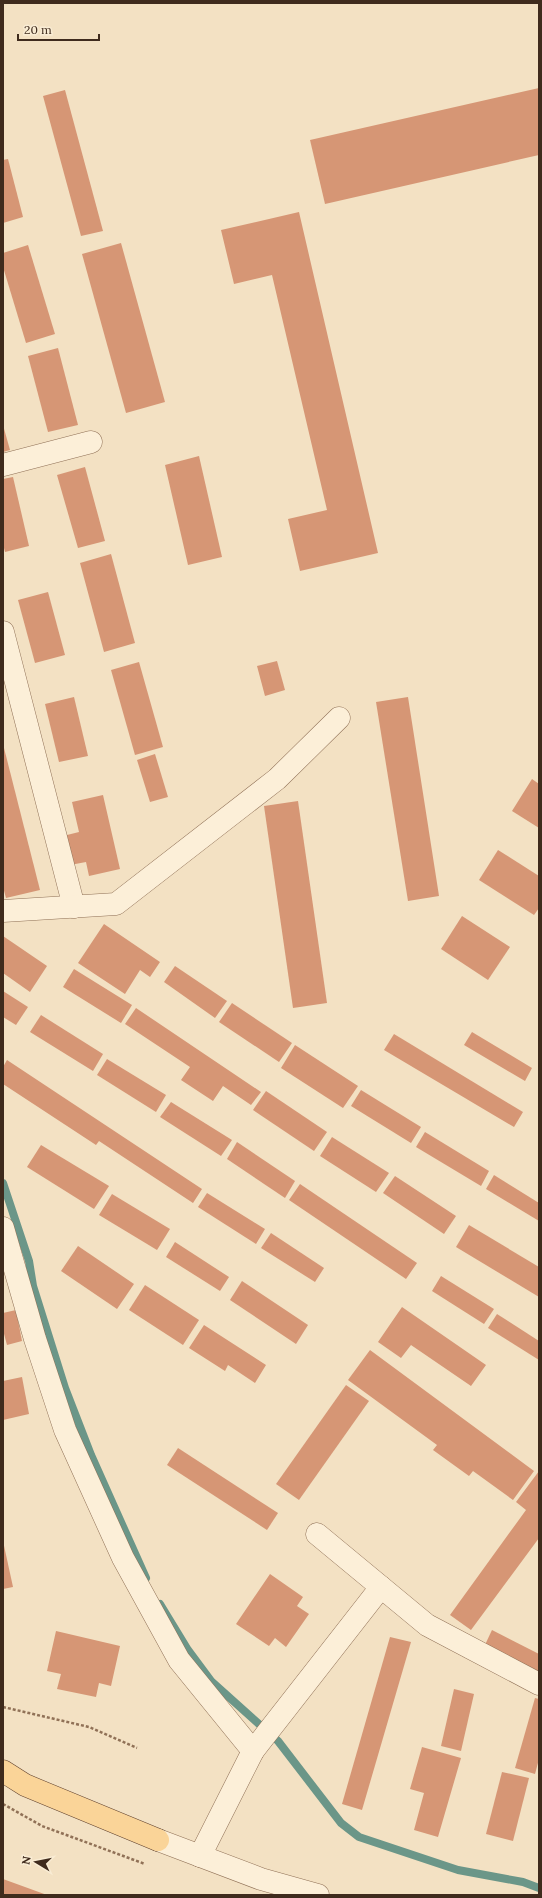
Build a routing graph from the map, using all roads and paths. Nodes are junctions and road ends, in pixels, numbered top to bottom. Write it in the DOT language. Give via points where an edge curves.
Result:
graph roads {
  1 [pos="91,442"];
  2 [pos="3,465"];
  3 [pos="3,632"];
  4 [pos="339,718"];
  5 [pos="74,907"];
  6 [pos="3,911"];
  7 [pos="3,1228"];
  8 [pos="317,1534"];
  9 [pos="381,1587"];
  10 [pos="539,1684"];
  11 [pos="3,1707"];
  12 [pos="137,1748"];
  13 [pos="253,1751"];
  14 [pos="3,1771"];
  15 [pos="3,1804"];
  16 [pos="158,1840"];
  17 [pos="200,1856"];
  18 [pos="151,1866"];
  19 [pos="260,1887"];
  20 [pos="318,1895"];
  1 -- 2 [label="street"];
  3 -- 5 [label="street"];
  4 -- 5 [label="street" via="277,779 116,904"];
  5 -- 6 [label="street"];
  7 -- 13 [label="street" via="65,1430 123,1558 179,1660"];
  8 -- 9 [label="street"];
  9 -- 10 [label="street" via="427,1625"];
  9 -- 13 [label="street"];
  11 -- 12 [label="path" via="89,1727"];
  13 -- 17 [label="street"];
  14 -- 16 [label="main road" via="25,1785"];
  15 -- 18 [label="path" via="42,1826"];
  16 -- 17 [label="street"];
  17 -- 19 [label="street"];
  19 -- 20 [label="street"];
}
